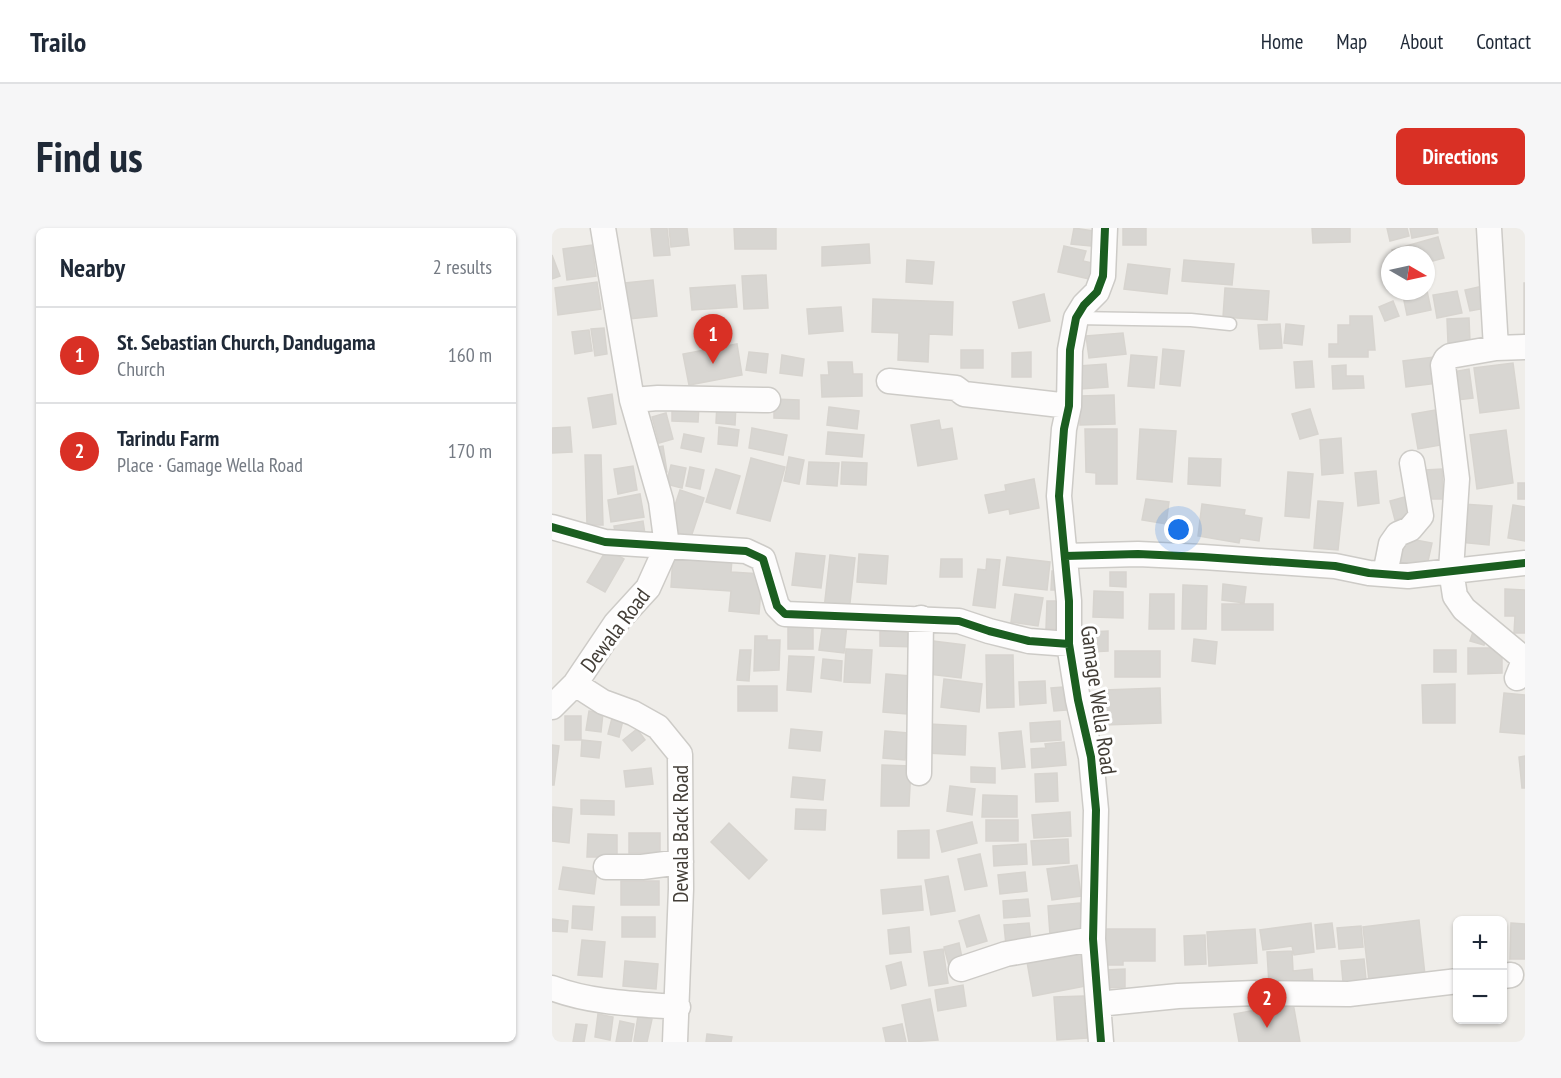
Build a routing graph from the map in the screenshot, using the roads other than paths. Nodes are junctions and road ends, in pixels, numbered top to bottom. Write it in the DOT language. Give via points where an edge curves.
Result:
graph roads {
  1 [pos="603,228"];
  2 [pos="1105,228"];
  3 [pos="1489,228"];
  4 [pos="1076,318"];
  5 [pos="1230,324"];
  6 [pos="1525,347"];
  7 [pos="1496,348"];
  8 [pos="890,381"];
  9 [pos="632,400"];
  10 [pos="768,400"];
  11 [pos="1069,406"];
  12 [pos="1412,463"];
  13 [pos="552,527"];
  14 [pos="667,546"];
  15 [pos="1065,556"];
  16 [pos="1525,563"];
  17 [pos="1451,570"];
  18 [pos="1385,574"];
  19 [pos="921,618"];
  20 [pos="1069,644"];
  21 [pos="1517,678"];
  22 [pos="575,684"];
  23 [pos="552,707"];
  24 [pos="919,773"];
  25 [pos="681,862"];
  26 [pos="606,867"];
  27 [pos="1093,939"];
  28 [pos="961,969"];
  29 [pos="1453,982"];
  30 [pos="552,988"];
  31 [pos="1098,1004"];
  32 [pos="678,1007"];
  33 [pos="675,1042"];
  34 [pos="1101,1042"];
  1 -- 9 [label="street"];
  2 -- 4 [label="street, Gamage Wella Road" via="1097,292"];
  3 -- 7 [label="street"];
  4 -- 5 [label="lane"];
  4 -- 11 [label="street, Gamage Wella Road" via="1070,350"];
  6 -- 7 [label="street"];
  7 -- 17 [label="street" via="1450,356 1443,365 1457,478"];
  8 -- 11 [label="street"];
  9 -- 10 [label="street"];
  9 -- 14 [label="street" via="661,501"];
  11 -- 15 [label="street, Gamage Wella Road" via="1059,496"];
  12 -- 18 [label="street" via="1421,516 1391,544"];
  13 -- 14 [label="street" via="605,542"];
  14 -- 19 [label="street" via="746,551 763,559 777,606 785,614"];
  14 -- 22 [label="street, Dewala Road" via="648,588 616,623"];
  15 -- 18 [label="street" via="1203,557 1335,566"];
  15 -- 20 [label="street, Gamage Wella Road"];
  16 -- 17 [label="street"];
  17 -- 18 [label="street" via="1431,575"];
  17 -- 21 [label="street" via="1455,596 1464,609 1522,657"];
  19 -- 20 [label="street" via="959,621 1029,641"];
  19 -- 24 [label="street"];
  20 -- 27 [label="street, Gamage Wella Road" via="1091,757 1096,810"];
  22 -- 23 [label="street, Dewala Road"];
  22 -- 25 [label="street, Dewala Back Road" via="603,702 658,727 680,754"];
  25 -- 26 [label="street"];
  25 -- 32 [label="street, Dewala Back Road"];
  27 -- 28 [label="street" via="1006,954"];
  27 -- 31 [label="street, Gamage Wella Road"];
  29 -- 31 [label="street" via="1349,994 1178,996"];
  30 -- 32 [label="street" via="617,1003"];
  31 -- 34 [label="street, Gamage Wella Road"];
  32 -- 33 [label="street, Dewala Back Road"];
}
